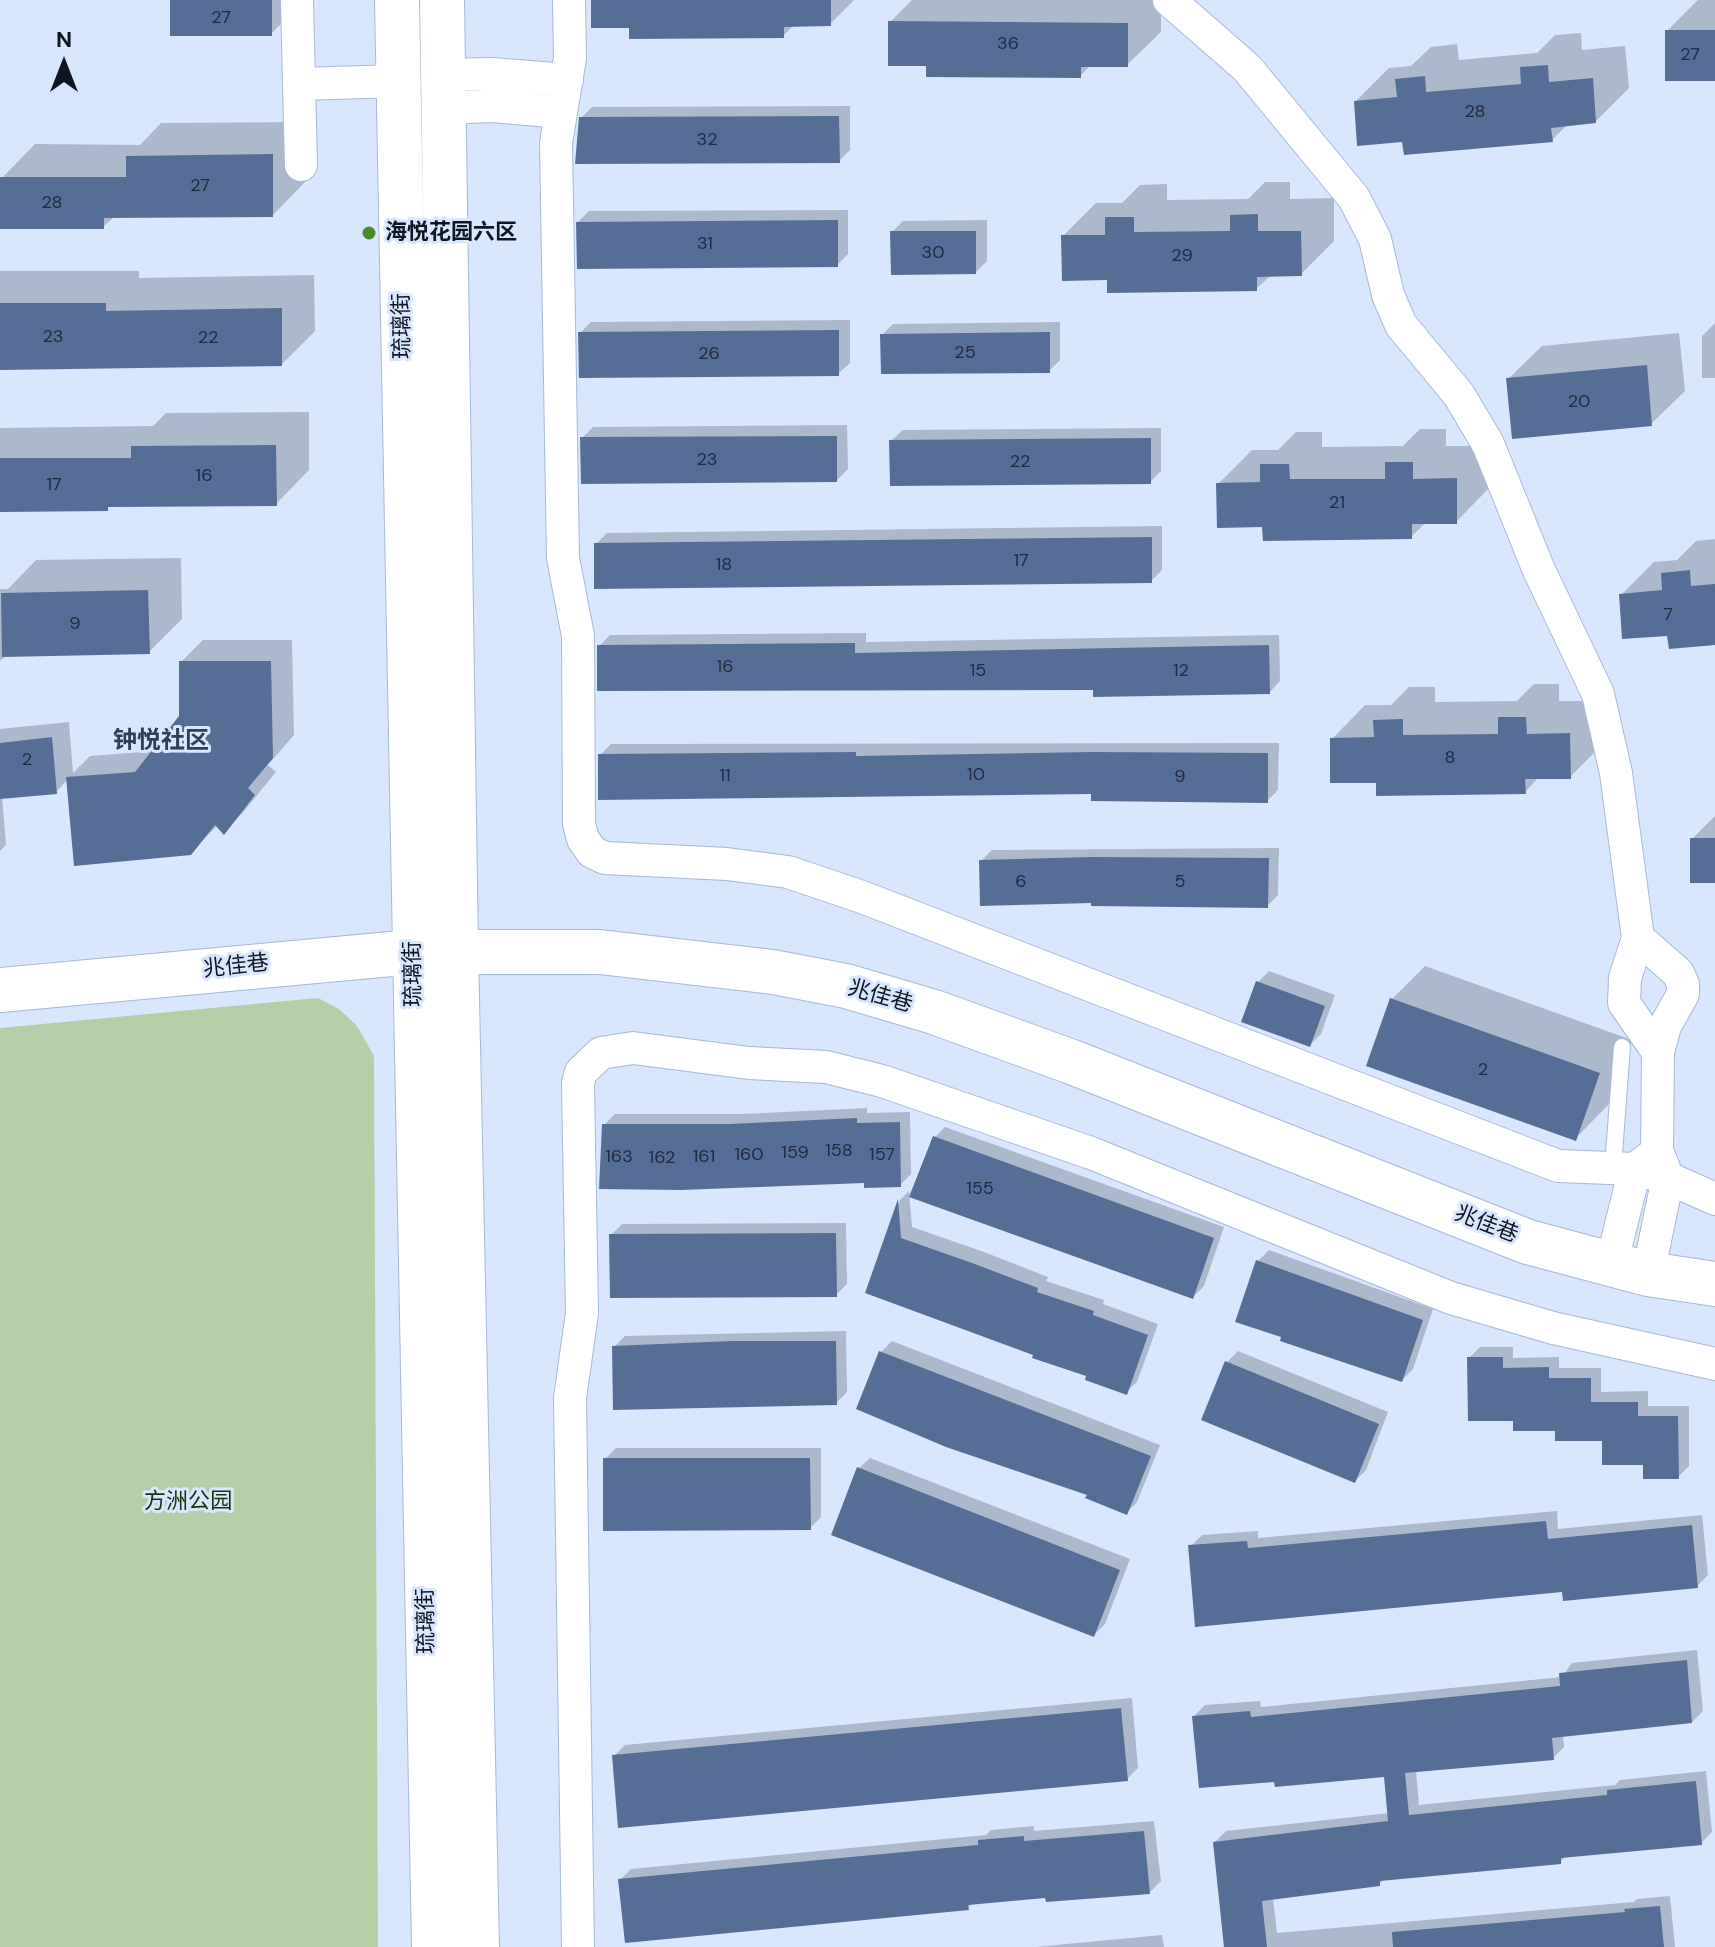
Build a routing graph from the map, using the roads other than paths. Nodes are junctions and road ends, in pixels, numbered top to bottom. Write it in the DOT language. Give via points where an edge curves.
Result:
graph roads {
  1 [pos="297,0"];
  2 [pos="397,0"];
  3 [pos="442,0"];
  4 [pos="569,0"];
  5 [pos="1169,0"];
  6 [pos="399,91"];
  7 [pos="443,91"];
  8 [pos="300,94"];
  9 [pos="564,96"];
  10 [pos="301,165"];
  11 [pos="1638,938"];
  12 [pos="456,951"];
  13 [pos="413,952"];
  14 [pos="0,990"];
  15 [pos="1622,1047"];
  16 [pos="1658,1052"];
  17 [pos="1643,1166"];
  18 [pos="1715,1199"];
  19 [pos="1629,1270"];
  20 [pos="1715,1284"];
  21 [pos="1715,1364"];
  22 [pos="434,1947"];
  23 [pos="477,1947"];
  24 [pos="578,1947"];
  1 -- 8 [label="street"];
  2 -- 6 [label="main road, 琉璃街"];
  3 -- 7 [label="main road, 琉璃街"];
  4 -- 9 [label="street"];
  5 -- 11 [label="street" via="1247,68 1354,198 1375,239 1401,325 1459,395 1488,444 1538,568 1598,694 1616,773"];
  6 -- 8 [label="street"];
  6 -- 13 [label="main road, 琉璃街"];
  7 -- 9 [label="street" via="492,106"];
  7 -- 12 [label="main road, 琉璃街"];
  8 -- 10 [label="street"];
  9 -- 17 [label="street" via="556,143 563,558 578,636 579,824 592,852 605,858 788,872 1558,1166"];
  11 -- 16 [label="street" via="1625,978 1624,1003"];
  11 -- 16 [label="street" via="1678,973 1683,984"];
  12 -- 13 [label="main road, 兆佳巷"];
  12 -- 19 [label="main road, 兆佳巷" via="614,953 846,986 1072,1062 1499,1231"];
  12 -- 23 [label="main road, 琉璃街"];
  13 -- 14 [label="main road, 兆佳巷"];
  13 -- 22 [label="main road, 琉璃街"];
  15 -- 17 [label="lane"];
  16 -- 17 [label="street"];
  17 -- 18 [label="street"];
  17 -- 19 [label="street"];
  19 -- 20 [label="main road, 兆佳巷"];
  21 -- 24 [label="street" via="1553,1328 1451,1298 1091,1153 882,1081 826,1067 633,1048 601,1053 581,1072 578,1083 582,1313 570,1398"];
}
